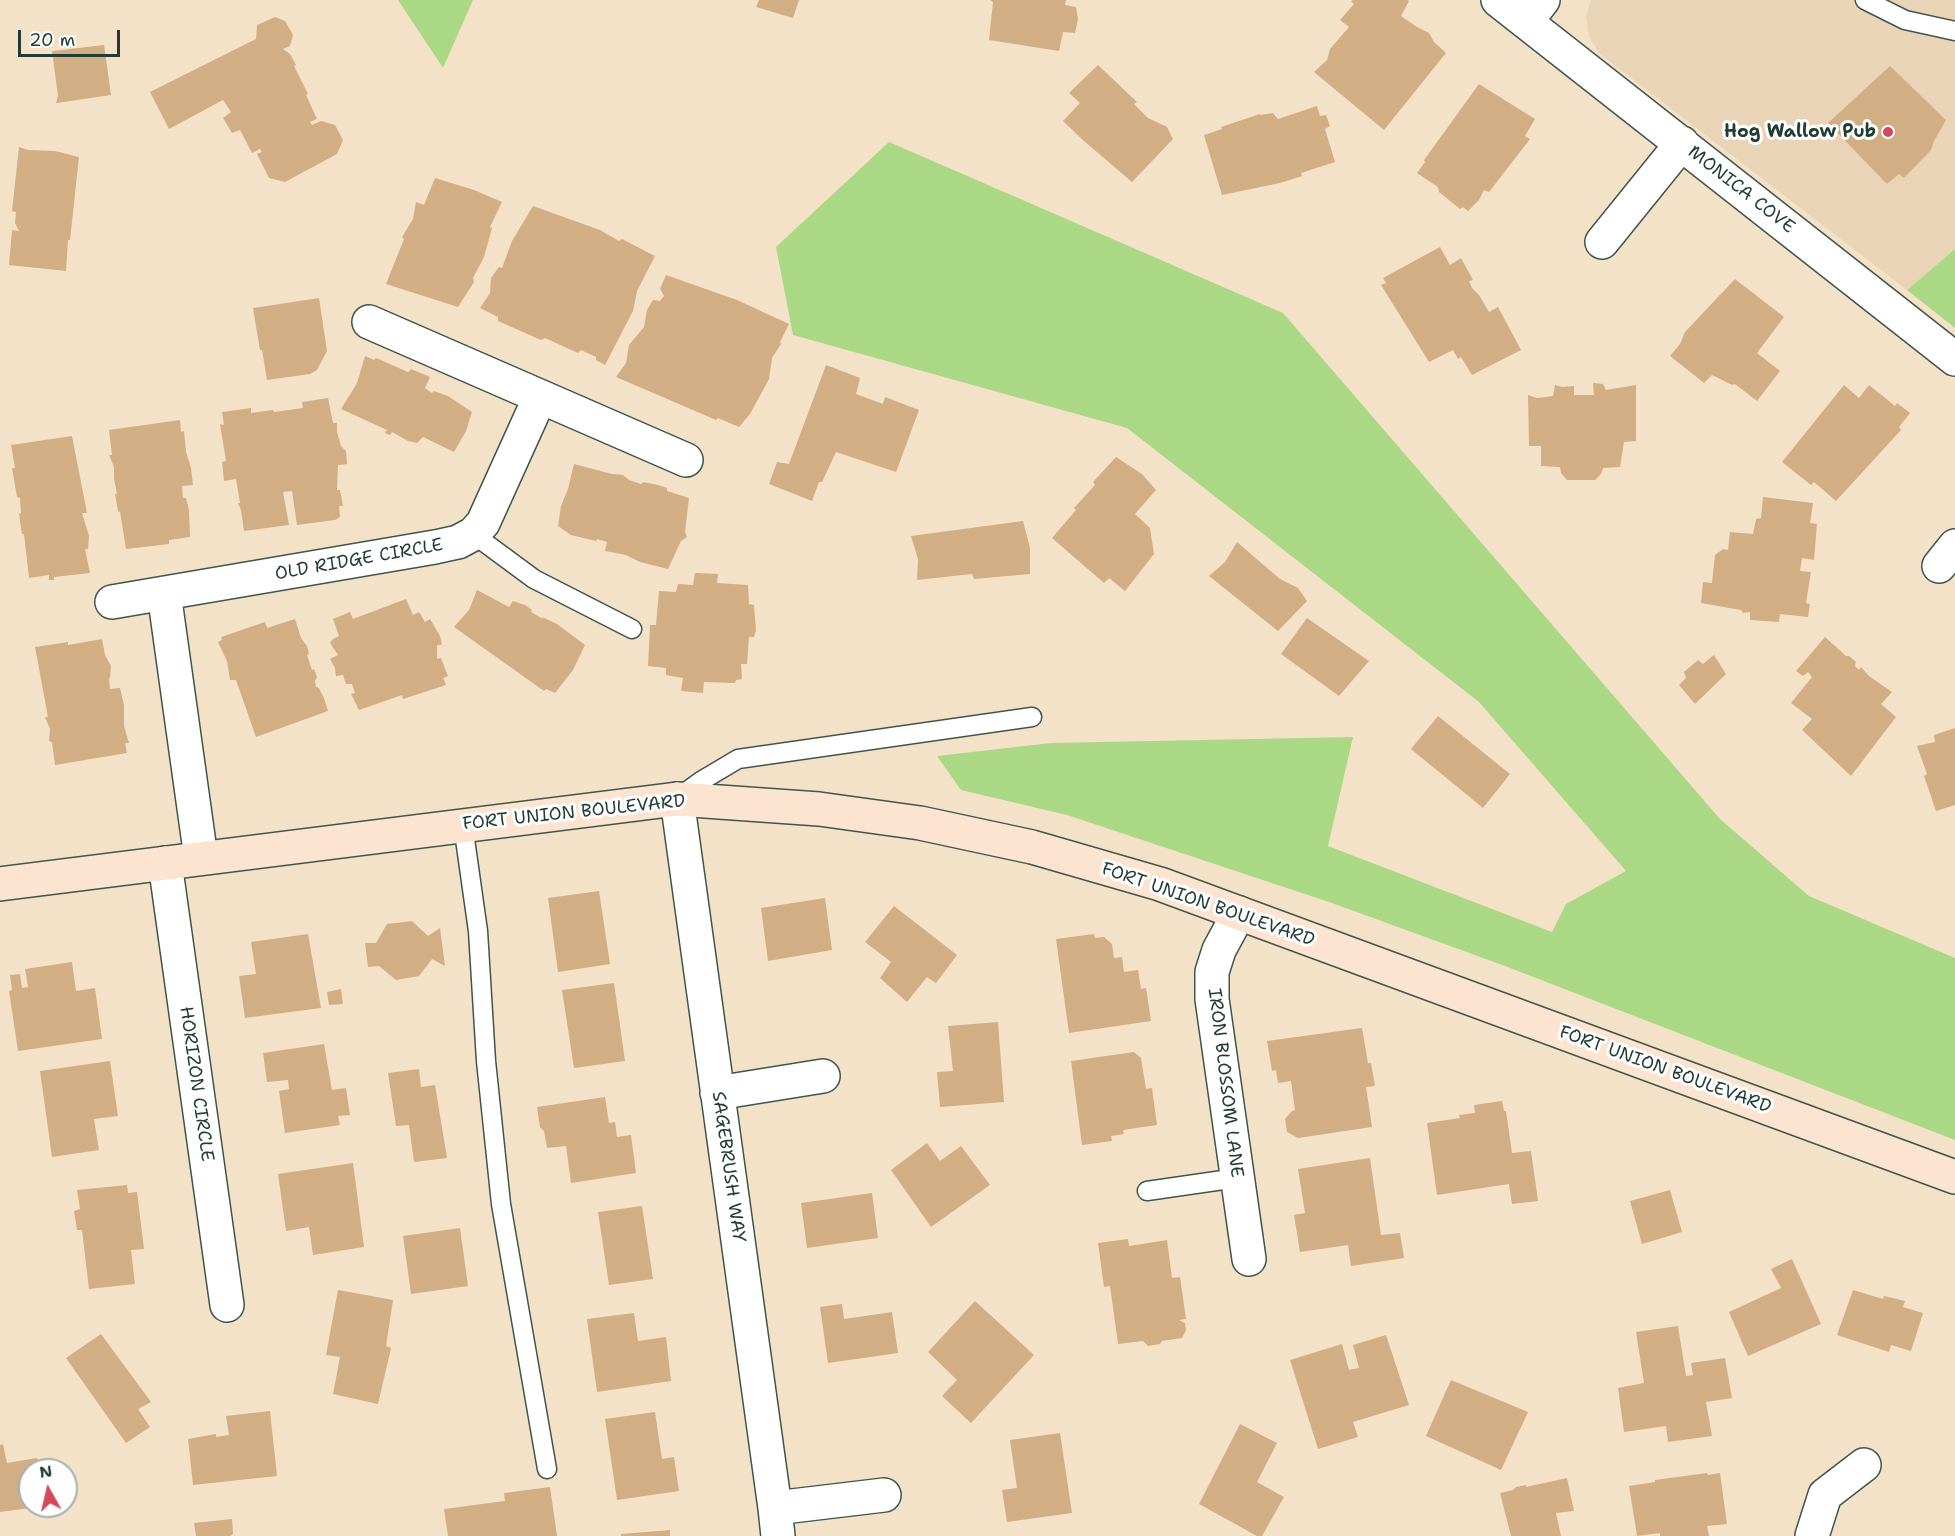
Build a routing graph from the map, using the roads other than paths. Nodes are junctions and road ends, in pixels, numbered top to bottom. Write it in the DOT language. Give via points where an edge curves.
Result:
graph roads {
  1 [pos="1498,0"];
  2 [pos="1865,0"];
  3 [pos="1535,11"];
  4 [pos="1955,31"];
  5 [pos="1682,143"];
  6 [pos="1602,242"];
  7 [pos="369,322"];
  8 [pos="1955,359"];
  9 [pos="540,397"];
  10 [pos="686,460"];
  11 [pos="473,534"];
  12 [pos="164,593"];
  13 [pos="112,602"];
  14 [pos="632,629"];
  15 [pos="1032,717"];
  16 [pos="677,799"];
  17 [pos="463,825"];
  18 [pos="201,858"];
  19 [pos="165,863"];
  20 [pos="0,884"];
  21 [pos="1239,913"];
  22 [pos="823,1076"];
  23 [pos="717,1093"];
  24 [pos="1955,1177"];
  25 [pos="1237,1178"];
  26 [pos="1147,1191"];
  27 [pos="1249,1259"];
  28 [pos="227,1305"];
  29 [pos="1864,1465"];
  30 [pos="547,1469"];
  31 [pos="884,1495"];
  32 [pos="776,1522"];
  33 [pos="1812,1536"];
  1 -- 3 [label="street, MONICA COVE"];
  2 -- 4 [label="lane" via="1905,20"];
  3 -- 5 [label="street, MONICA COVE"];
  5 -- 6 [label="street"];
  5 -- 8 [label="street, MONICA COVE"];
  7 -- 9 [label="street"];
  9 -- 10 [label="street"];
  9 -- 11 [label="street" via="490,510"];
  11 -- 12 [label="street, OLD RIDGE CIRCLE" via="435,547"];
  11 -- 14 [label="lane" via="534,579"];
  12 -- 13 [label="street, OLD RIDGE CIRCLE"];
  12 -- 18 [label="street"];
  15 -- 16 [label="lane" via="738,759"];
  16 -- 17 [label="main road, FORT UNION BOULEVARD"];
  16 -- 21 [label="main road, FORT UNION BOULEVARD" via="819,809 920,823 1032,847 1160,884"];
  16 -- 23 [label="street, SAGEBRUSH WAY"];
  17 -- 18 [label="main road, FORT UNION BOULEVARD"];
  17 -- 30 [label="lane" via="477,930 501,1204"];
  18 -- 19 [label="main road, FORT UNION BOULEVARD"];
  19 -- 20 [label="main road, FORT UNION BOULEVARD"];
  19 -- 28 [label="street, HORIZON CIRCLE"];
  21 -- 24 [label="main road, FORT UNION BOULEVARD"];
  21 -- 25 [label="street, IRON BLOSSOM LANE" via="1212,972 1212,999"];
  22 -- 23 [label="street"];
  23 -- 32 [label="street, SAGEBRUSH WAY"];
  25 -- 26 [label="lane"];
  25 -- 27 [label="street, IRON BLOSSOM LANE"];
  29 -- 33 [label="street" via="1824,1495"];
  31 -- 32 [label="street"];
}
